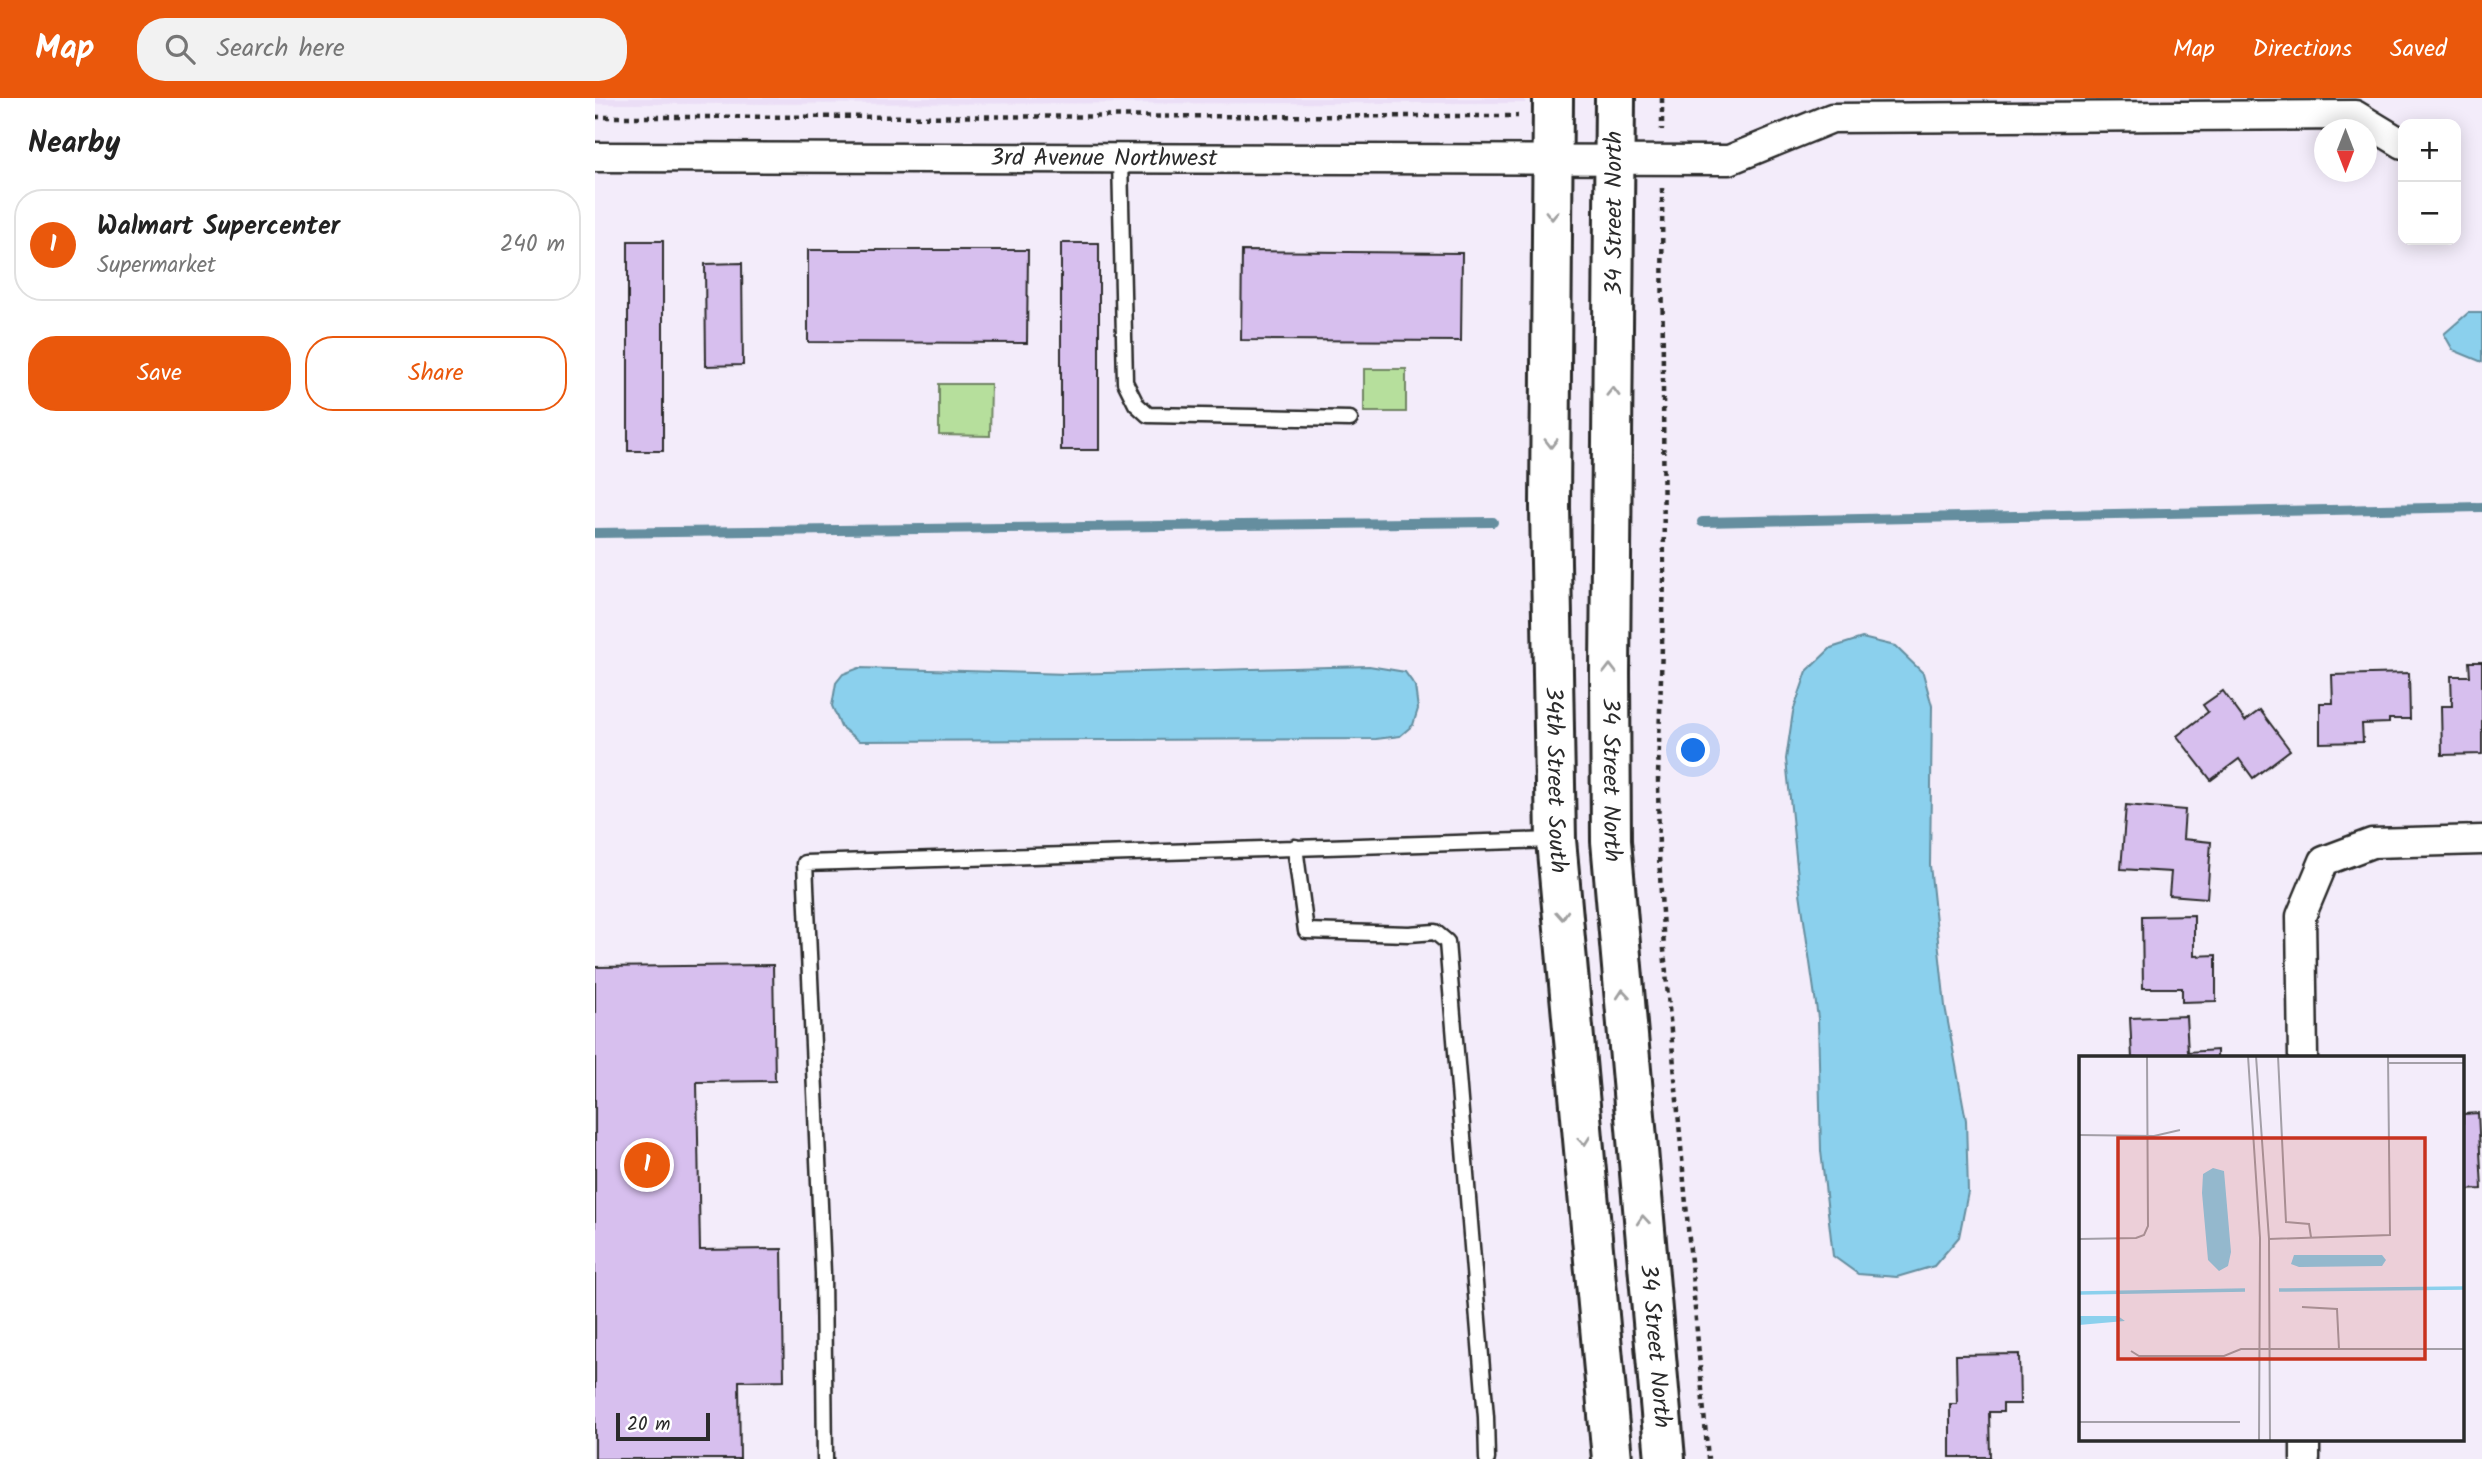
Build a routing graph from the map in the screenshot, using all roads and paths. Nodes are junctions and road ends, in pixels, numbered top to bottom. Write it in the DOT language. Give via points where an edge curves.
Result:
graph roads {
  1 [pos="1662,98"];
  2 [pos="1553,107"];
  3 [pos="1615,107"];
  4 [pos="595,117"];
  5 [pos="1662,117"];
  6 [pos="2398,141"];
  7 [pos="595,158"];
  8 [pos="1120,158"];
  9 [pos="1553,158"];
  10 [pos="1615,159"];
  11 [pos="1662,159"];
  12 [pos="1350,419"];
  13 [pos="1556,840"];
  14 [pos="2482,841"];
  15 [pos="1295,847"];
  16 [pos="2302,1056"];
  17 [pos="825,1459"];
  18 [pos="1487,1459"];
  19 [pos="1612,1459"];
  20 [pos="1665,1459"];
  21 [pos="1708,1459"];
  1 -- 5 [label="path"];
  2 -- 4 [label="path"];
  2 -- 9 [label="main road, 34th Street South"];
  3 -- 5 [label="path"];
  3 -- 10 [label="main road, 34 Street North"];
  5 -- 11 [label="path"];
  6 -- 11 [label="street, 3rd Avenue Northwest" via="2355,115 1832,118 1729,160"];
  7 -- 8 [label="street, 3rd Avenue Northwest"];
  8 -- 9 [label="street, 3rd Avenue Northwest"];
  8 -- 12 [label="lane" via="1125,382 1136,404 1148,415"];
  9 -- 10 [label="street, 3rd Avenue Northwest"];
  9 -- 13 [label="main road, 34th Street South, one-way" via="1550,508"];
  10 -- 11 [label="street, 3rd Avenue Northwest"];
  20 -- 10 [label="main road, 34 Street North, one-way" via="1611,841"];
  11 -- 21 [label="path" via="1664,579 1659,856"];
  13 -- 15 [label="lane"];
  13 -- 19 [label="main road, 34th Street South, one-way"];
  14 -- 16 [label="street" via="2372,843 2324,861 2301,915"];
  15 -- 17 [label="lane" via="805,863 823,1273"];
  15 -- 18 [label="lane" via="1306,931 1435,932 1447,942"];
}
